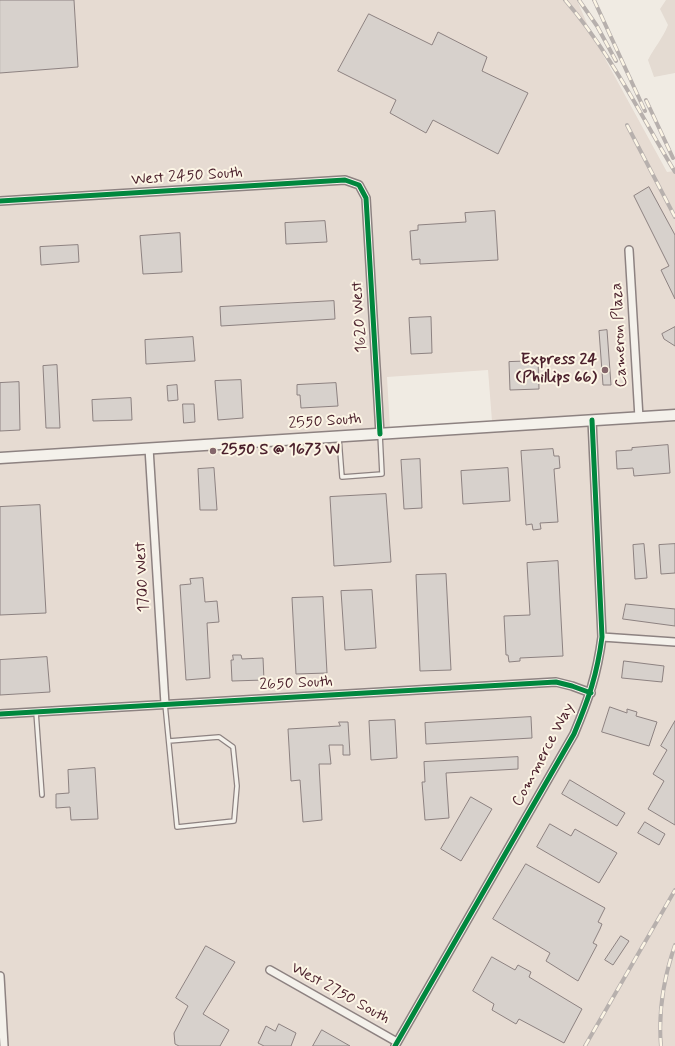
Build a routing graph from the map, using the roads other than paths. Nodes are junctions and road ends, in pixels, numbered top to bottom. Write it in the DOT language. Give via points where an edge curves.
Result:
graph roads {
  1 [pos="366,198"];
  2 [pos="0,201"];
  3 [pos="629,250"];
  4 [pos="675,415"];
  5 [pos="639,418"];
  6 [pos="592,420"];
  7 [pos="380,434"];
  8 [pos="339,436"];
  9 [pos="149,448"];
  10 [pos="0,458"];
  11 [pos="602,637"];
  12 [pos="675,642"];
  13 [pos="591,693"];
  14 [pos="165,704"];
  15 [pos="36,712"];
  16 [pos="0,714"];
  17 [pos="169,741"];
  18 [pos="42,795"];
  19 [pos="270,970"];
  20 [pos="0,976"];
  21 [pos="396,1044"];
  22 [pos="4,1046"];
  1 -- 2 [label="street, West 2450 South" via="358,185 345,180"];
  1 -- 7 [label="street, 1620 West"];
  3 -- 5 [label="street, Cameron Plaza"];
  4 -- 5 [label="main road, 2550 South"];
  5 -- 6 [label="main road, 2550 South"];
  6 -- 7 [label="main road, 2550 South"];
  6 -- 11 [label="street, Commerce Way"];
  7 -- 8 [label="main road, 2550 South"];
  7 -- 8 [label="lane" via="382,474 342,477"];
  8 -- 9 [label="main road, 2550 South"];
  9 -- 10 [label="main road, 2550 South"];
  9 -- 14 [label="street, 1700 West"];
  11 -- 12 [label="street"];
  11 -- 13 [label="street, Commerce Way" via="599,664"];
  13 -- 14 [label="street, 2650 South" via="556,682"];
  13 -- 21 [label="street, Commerce Way" via="574,734"];
  14 -- 15 [label="street, 2650 South"];
  14 -- 17 [label="lane"];
  15 -- 16 [label="street, 2650 South"];
  15 -- 18 [label="lane"];
  17 -- 17 [label="lane" via="177,827 234,821 237,786 233,747 219,737"];
  19 -- 21 [label="street, West 2750 South"];
  20 -- 22 [label="street"];
}
